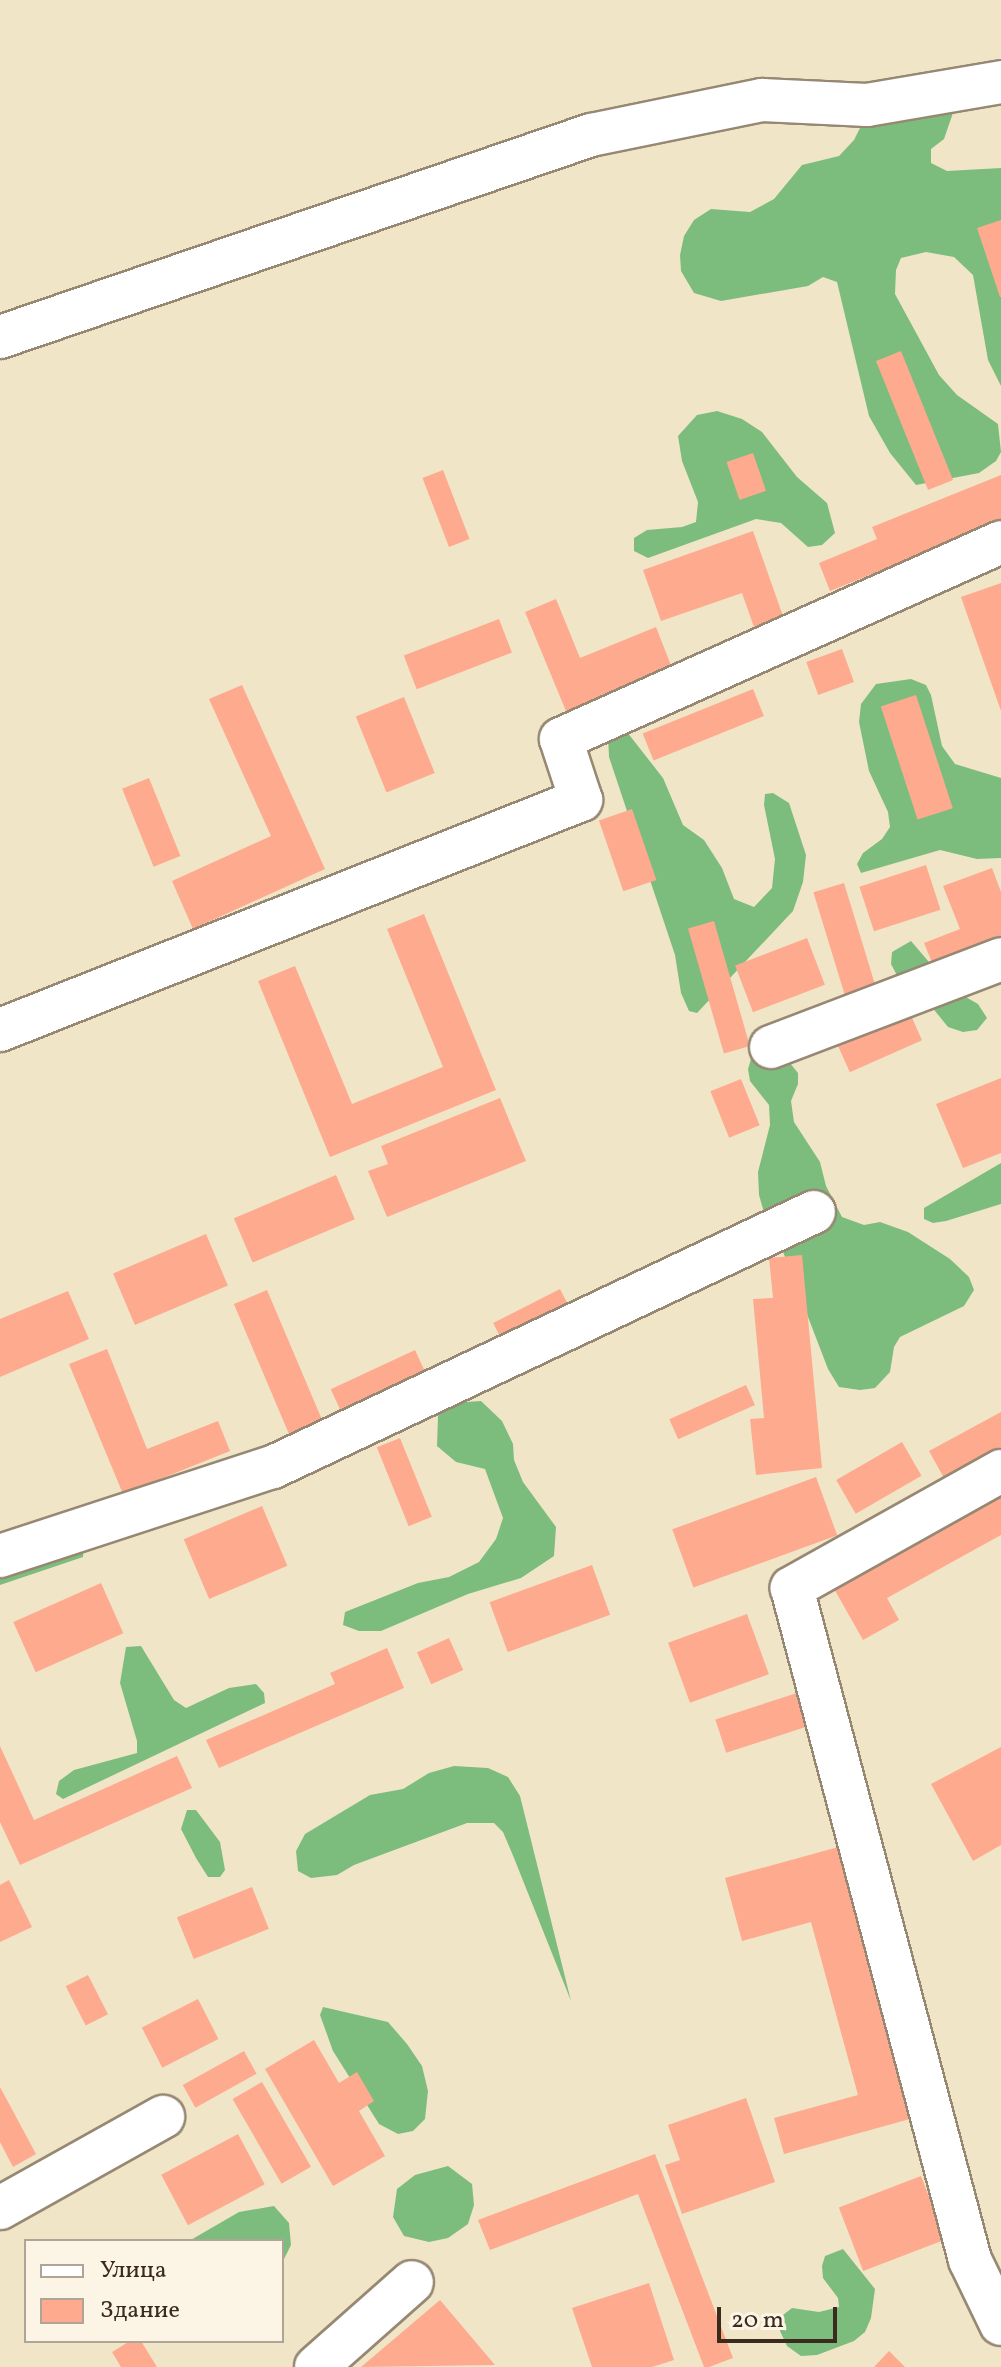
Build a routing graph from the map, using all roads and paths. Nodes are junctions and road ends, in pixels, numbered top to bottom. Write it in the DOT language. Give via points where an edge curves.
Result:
graph roads {
  1 [pos="1001,82"];
  2 [pos="0,337"];
  3 [pos="1001,542"];
  4 [pos="1001,959"];
  5 [pos="0,1030"];
  6 [pos="771,1047"];
  7 [pos="814,1212"];
  8 [pos="1001,1471"];
  9 [pos="0,1556"];
  10 [pos="163,2117"];
  11 [pos="0,2208"];
  12 [pos="412,2282"];
  13 [pos="997,2317"];
  14 [pos="316,2367"];
  1 -- 2 [label="lane" via="867,105 762,100 591,135"];
  3 -- 5 [label="lane" via="561,739 581,800"];
  4 -- 6 [label="lane"];
  7 -- 9 [label="lane" via="273,1467"];
  8 -- 13 [label="lane" via="792,1588 966,2245"];
  10 -- 11 [label="lane"];
  12 -- 14 [label="lane"];
}
